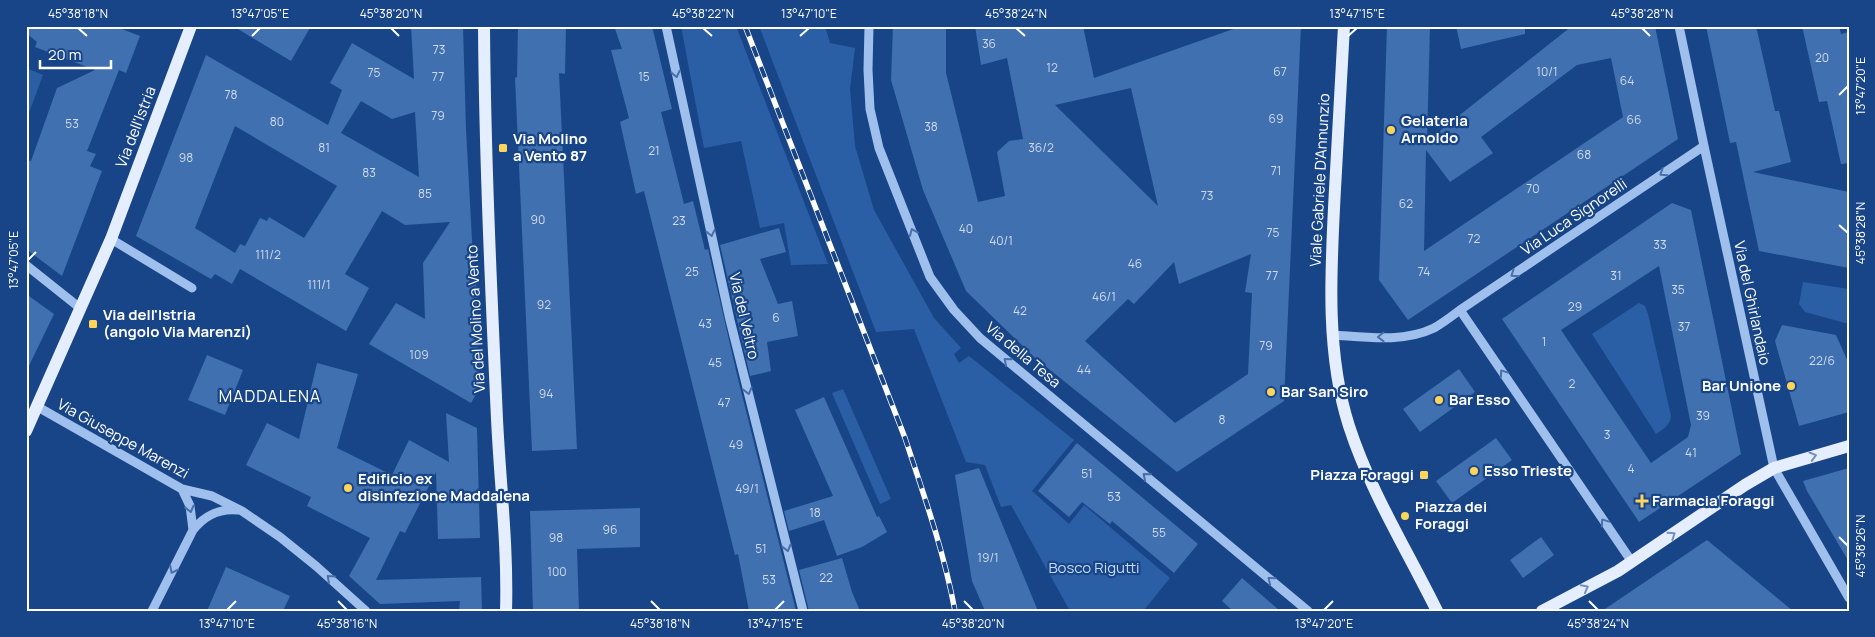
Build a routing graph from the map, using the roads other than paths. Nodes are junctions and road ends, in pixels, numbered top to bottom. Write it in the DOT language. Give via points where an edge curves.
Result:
graph roads {
  1 [pos="192,26"];
  2 [pos="484,26"];
  3 [pos="666,26"];
  4 [pos="869,26"];
  5 [pos="1344,26"];
  6 [pos="1679,26"];
  7 [pos="1704,146"];
  8 [pos="111,239"];
  9 [pos="26,265"];
  10 [pos="192,288"];
  11 [pos="80,308"];
  12 [pos="1460,310"];
  13 [pos="1333,335"];
  14 [pos="38,407"];
  15 [pos="26,431"];
  16 [pos="1849,446"];
  17 [pos="1774,468"];
  18 [pos="182,489"];
  19 [pos="242,510"];
  20 [pos="193,530"];
  21 [pos="1632,562"];
  22 [pos="1849,598"];
  23 [pos="152,611"];
  24 [pos="366,611"];
  25 [pos="506,611"];
  26 [pos="803,611"];
  27 [pos="1308,611"];
  28 [pos="1437,611"];
  29 [pos="1542,611"];
  1 -- 8 [label="main road, Via dell'Istria"];
  2 -- 25 [label="main road, Via del Molino a Vento" via="488,233 507,574"];
  3 -- 26 [label="street, Via del Veltro, one-way" via="730,320"];
  27 -- 4 [label="street, Via della Tesa, one-way" via="980,338 954,310 930,277 880,148 870,109"];
  5 -- 13 [label="main road, Viale Gabriele D'Annunzio" via="1331,252"];
  6 -- 7 [label="street, Via del Ghirlandaio"];
  7 -- 12 [label="street, Via Luca Signorelli, one-way"];
  7 -- 17 [label="street, Via del Ghirlandaio"];
  8 -- 10 [label="street"];
  8 -- 11 [label="main road, Via dell'Istria"];
  9 -- 11 [label="street"];
  11 -- 14 [label="main road, Via dell'Istria"];
  12 -- 13 [label="street, one-way" via="1434,328 1414,335 1380,338"];
  21 -- 12 [label="street, one-way"];
  13 -- 28 [label="main road" via="1348,424 1362,463"];
  14 -- 15 [label="main road, Via dell'Istria"];
  14 -- 18 [label="street, Via Giuseppe Marenzi"];
  17 -- 16 [label="main road, one-way"];
  21 -- 17 [label="main road, one-way"];
  17 -- 22 [label="street, Via del Ghirlandaio"];
  18 -- 19 [label="street, Via Giuseppe Marenzi" via="212,496"];
  18 -- 20 [label="street, one-way" via="190,506"];
  19 -- 20 [label="street" via="227,509 212,514"];
  24 -- 19 [label="street, Via Giuseppe Marenzi, one-way" via="316,566"];
  20 -- 23 [label="street, one-way"];
  29 -- 21 [label="main road, one-way"];
}
